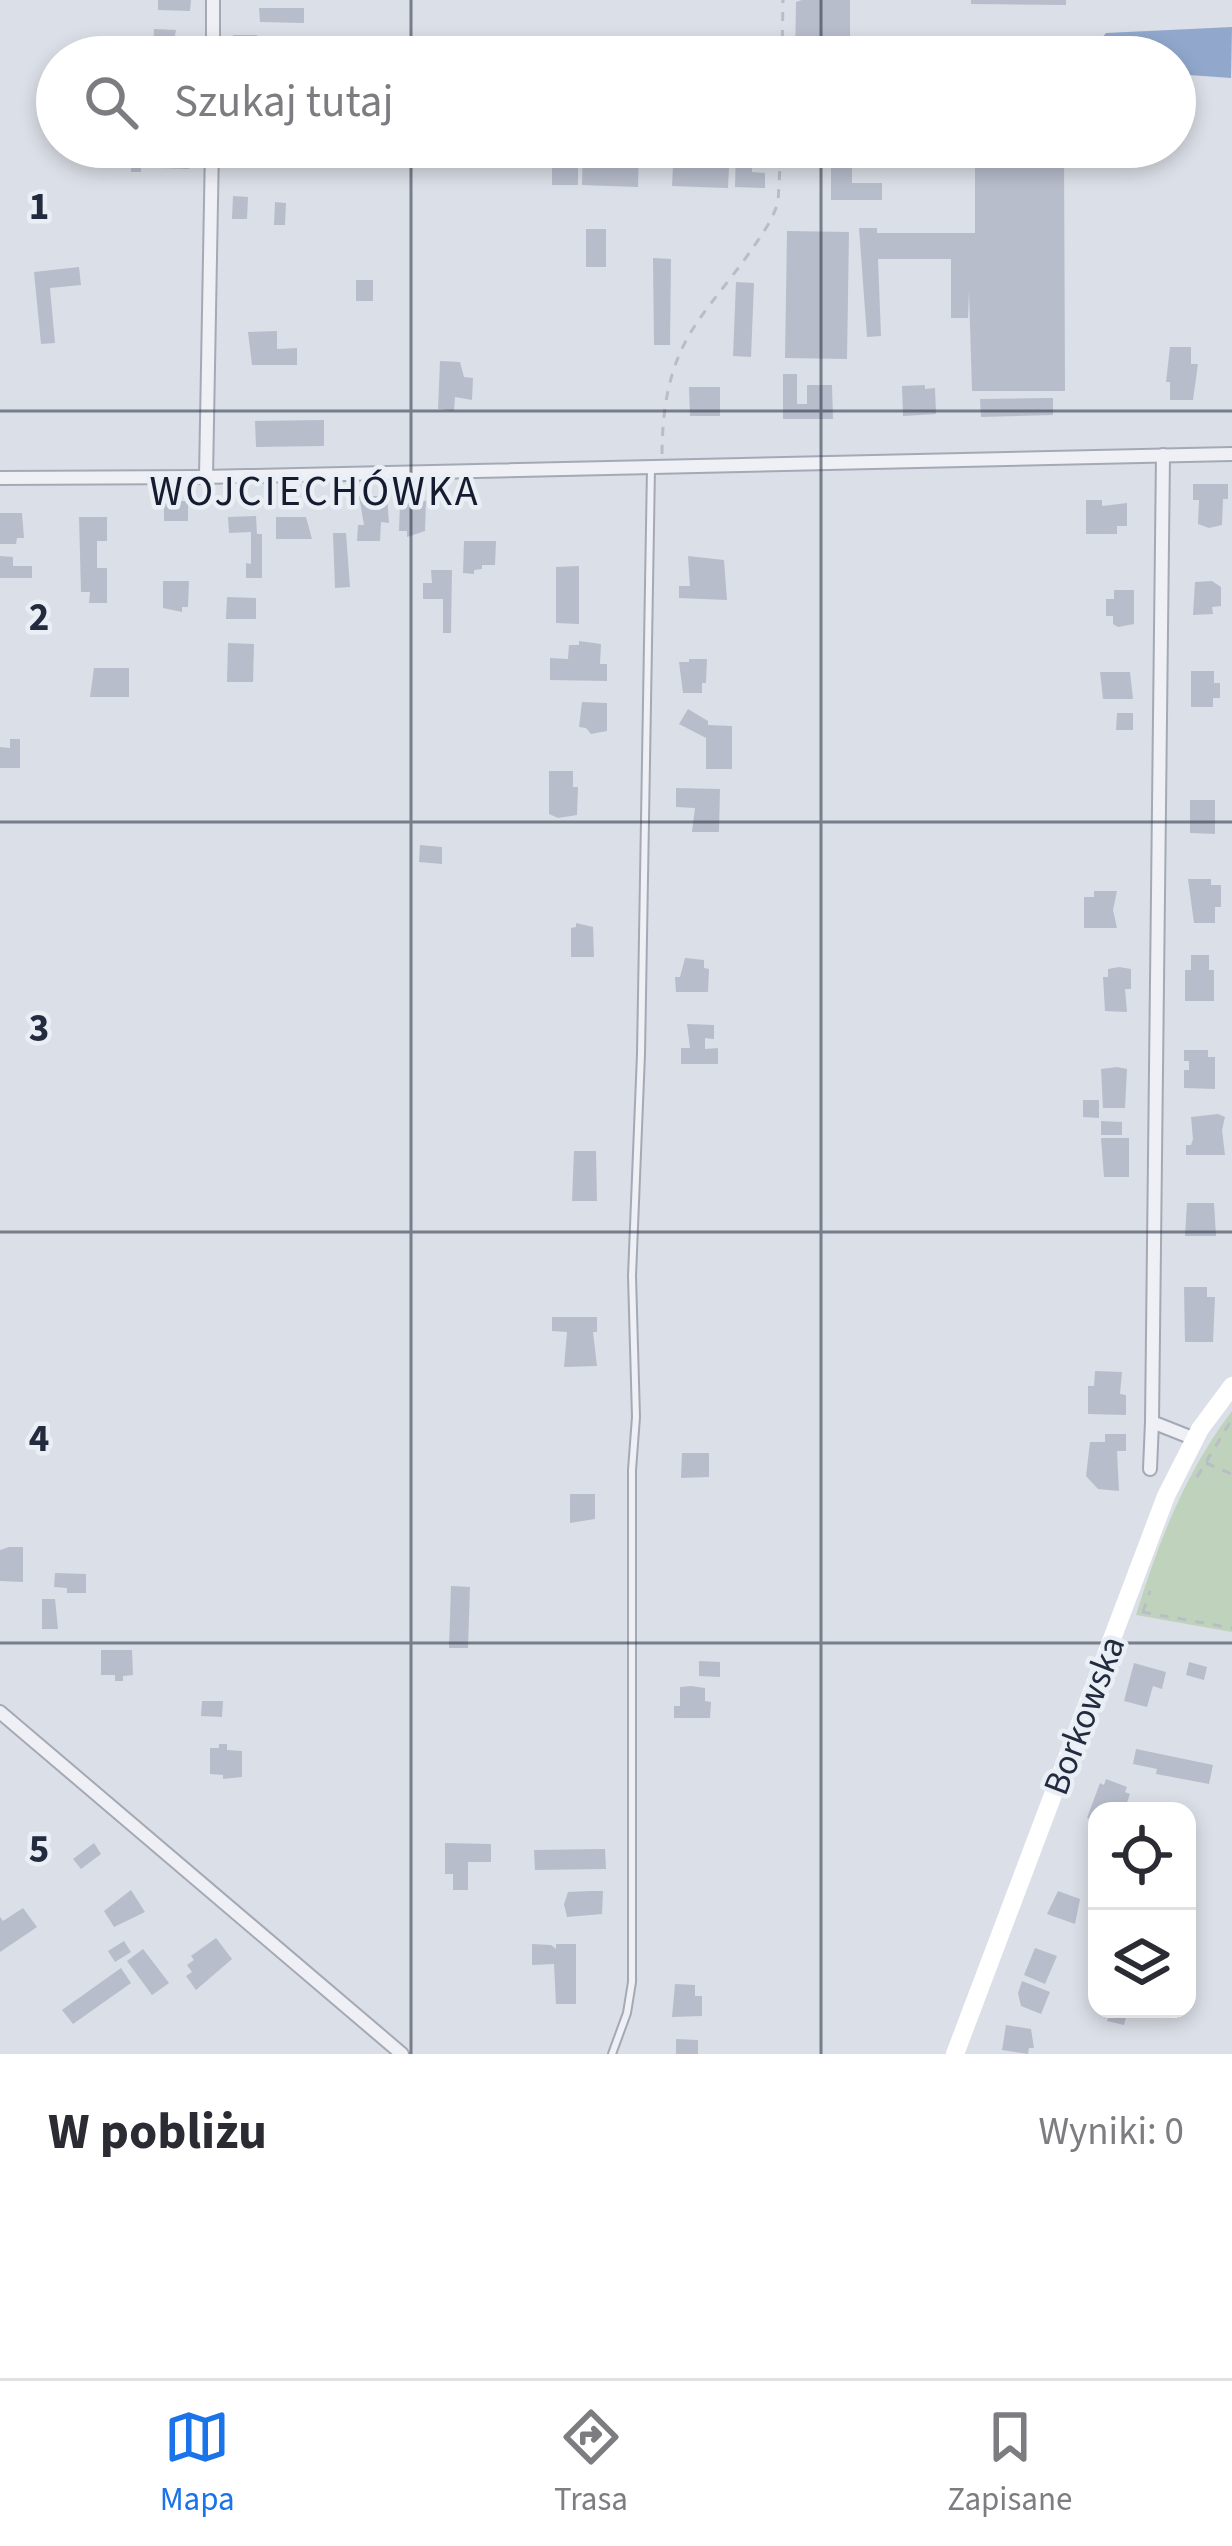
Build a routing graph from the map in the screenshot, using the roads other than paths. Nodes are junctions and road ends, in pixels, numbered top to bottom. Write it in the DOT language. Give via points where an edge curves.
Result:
graph roads {
  1 [pos="213,0"];
  2 [pos="213,36"];
  3 [pos="212,168"];
  4 [pos="1232,454"];
  5 [pos="1163,455"];
  6 [pos="657,464"];
  7 [pos="206,477"];
  8 [pos="0,478"];
  9 [pos="1232,1386"];
  10 [pos="1152,1422"];
  11 [pos="1195,1439"];
  12 [pos="1150,1469"];
  13 [pos="0,1712"];
  14 [pos="402,2054"];
  15 [pos="612,2054"];
  16 [pos="955,2054"];
  1 -- 2 [label="street"];
  3 -- 7 [label="street"];
  4 -- 5 [label="street"];
  5 -- 6 [label="street"];
  5 -- 10 [label="street"];
  6 -- 7 [label="street"];
  6 -- 15 [label="lane" via="632,1276 632,1982"];
  7 -- 8 [label="street"];
  9 -- 11 [label="street, Borkowska"];
  10 -- 11 [label="street"];
  10 -- 12 [label="street"];
  11 -- 16 [label="street, Borkowska" via="1158,1514 1133,1611"];
  13 -- 14 [label="street"];
}
